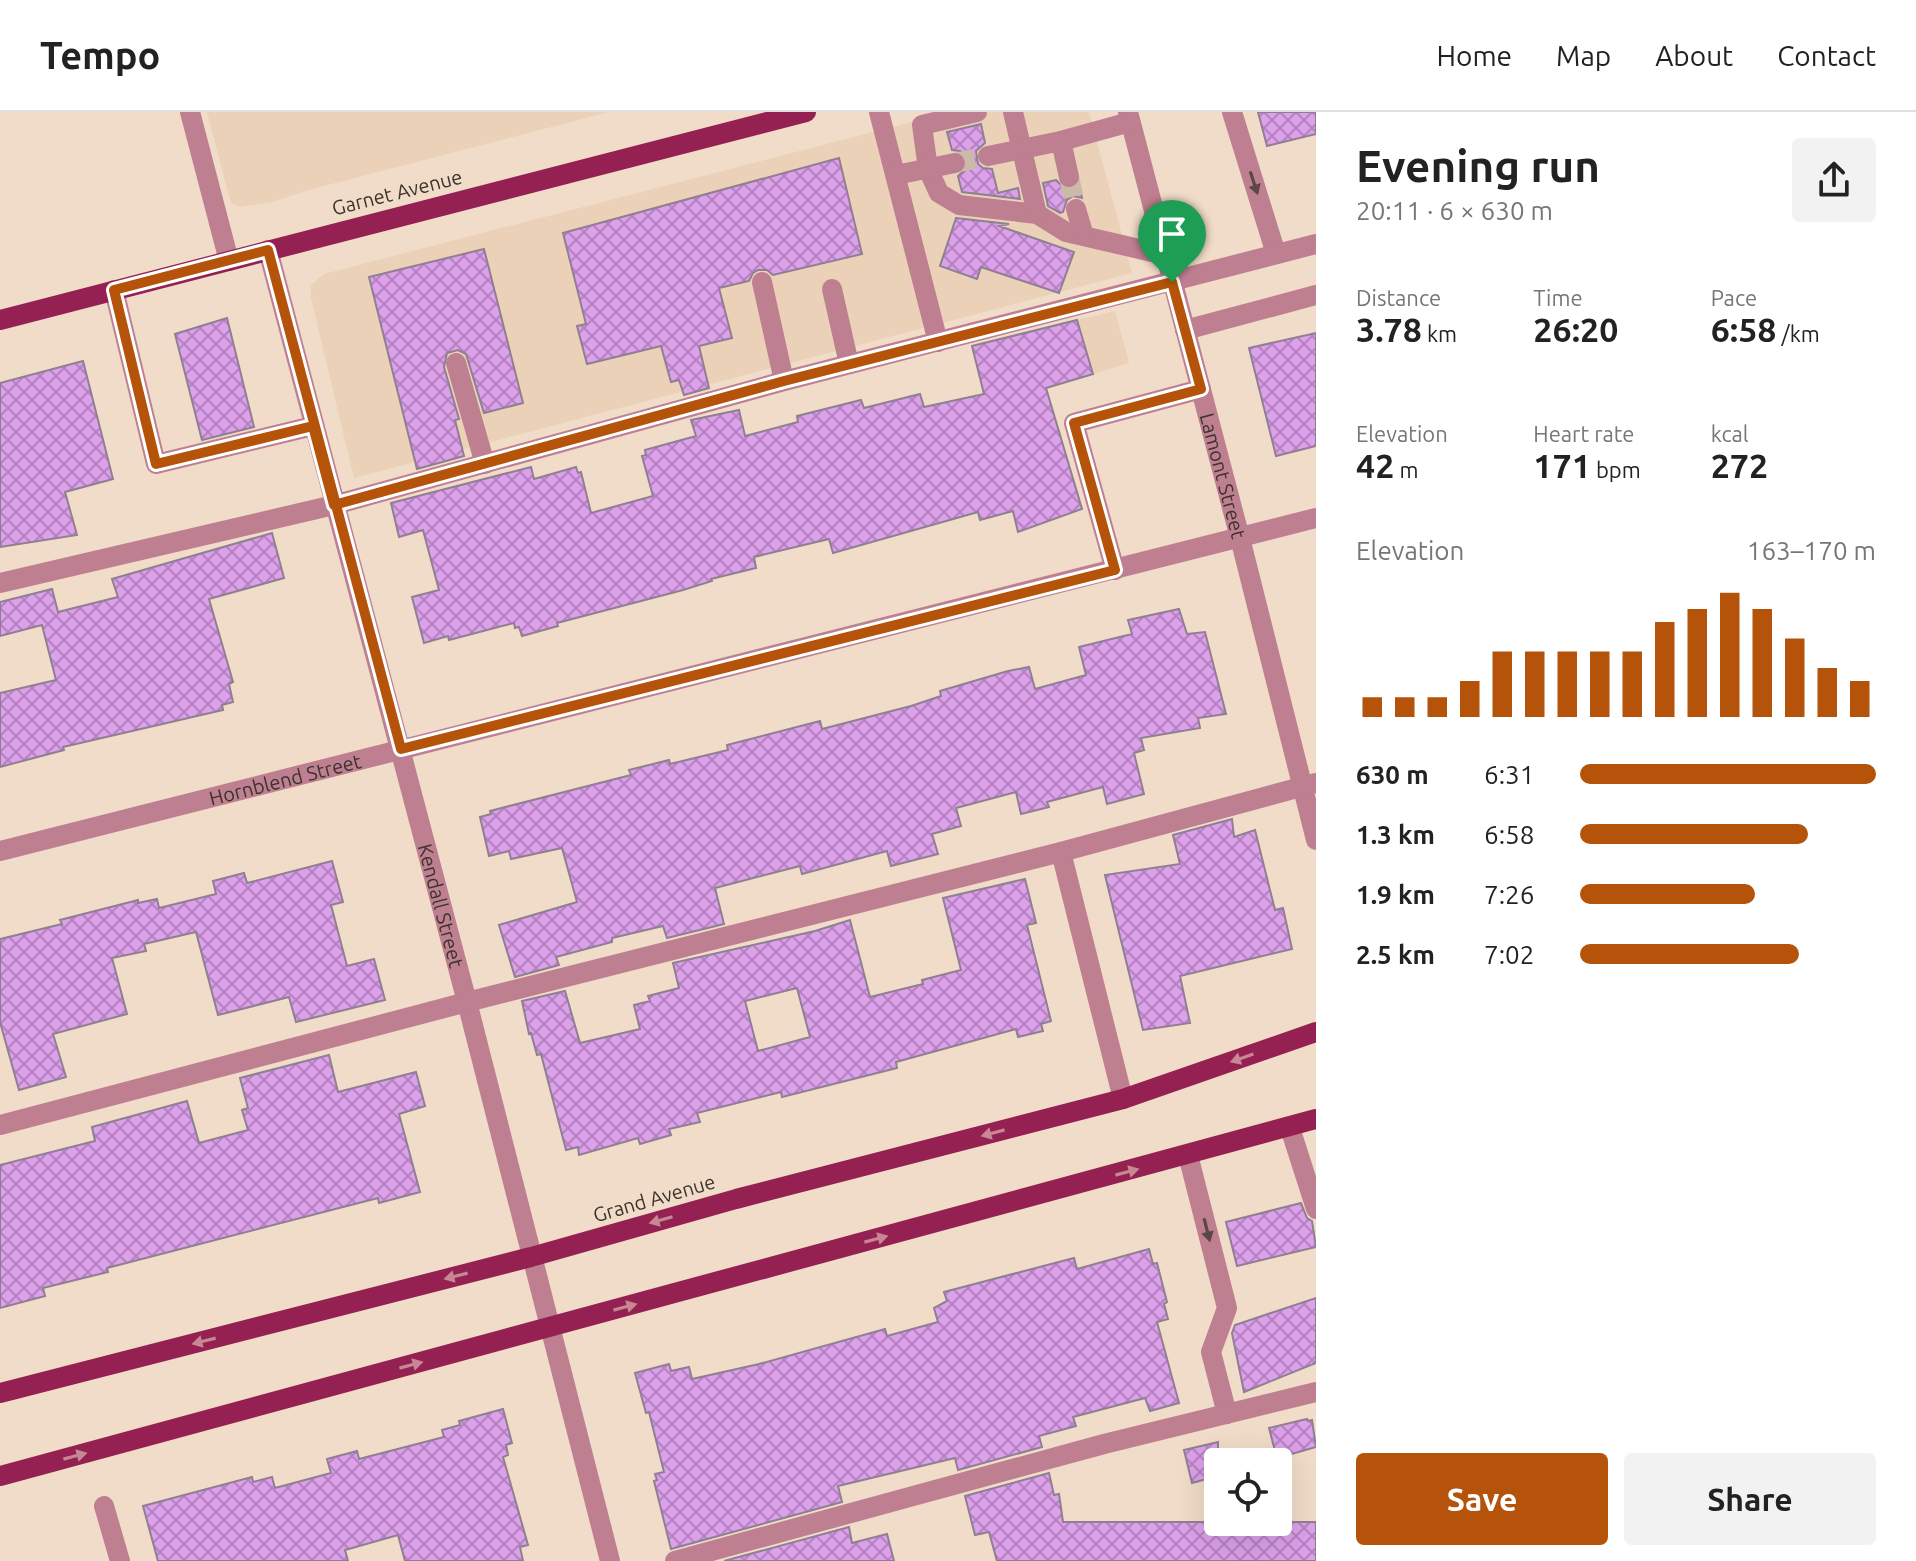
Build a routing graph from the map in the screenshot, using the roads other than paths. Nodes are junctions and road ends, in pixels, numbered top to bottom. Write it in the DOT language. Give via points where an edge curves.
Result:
graph roads {
  1 [pos="190,112"];
  2 [pos="806,112"];
  3 [pos="879,112"];
  4 [pos="977,112"];
  5 [pos="1013,112"];
  6 [pos="1232,112"];
  7 [pos="1129,117"];
  8 [pos="921,119"];
  9 [pos="1061,141"];
  10 [pos="1023,150"];
  11 [pos="988,156"];
  12 [pos="955,163"];
  13 [pos="928,169"];
  14 [pos="896,175"];
  15 [pos="1069,177"];
  16 [pos="1076,209"];
  17 [pos="1037,214"];
  18 [pos="1084,236"];
  19 [pos="1316,244"];
  20 [pos="268,250"];
  21 [pos="1276,254"];
  22 [pos="1165,255"];
  23 [pos="229,261"];
  24 [pos="762,282"];
  25 [pos="1172,282"];
  26 [pos="832,289"];
  27 [pos="114,290"];
  28 [pos="1316,295"];
  29 [pos="0,320"];
  30 [pos="1185,330"];
  31 [pos="938,342"];
  32 [pos="456,363"];
  33 [pos="849,364"];
  34 [pos="784,381"];
  35 [pos="1201,389"];
  36 [pos="313,426"];
  37 [pos="485,464"];
  38 [pos="334,505"];
  39 [pos="1316,518"];
  40 [pos="1240,538"];
  41 [pos="1115,570"];
  42 [pos="0,583"];
  43 [pos="401,749"];
  44 [pos="1310,785"];
  45 [pos="1316,840"];
  46 [pos="0,851"];
  47 [pos="1061,852"];
  48 [pos="467,1002"];
  49 [pos="1316,1032"];
  50 [pos="1123,1099"];
  51 [pos="1316,1119"];
  52 [pos="0,1125"];
  53 [pos="1290,1128"];
  54 [pos="1188,1155"];
  55 [pos="1316,1209"];
  56 [pos="531,1257"];
  57 [pos="550,1327"];
  58 [pos="1316,1392"];
  59 [pos="0,1393"];
  60 [pos="1227,1414"];
  61 [pos="0,1476"];
  62 [pos="104,1506"];
  63 [pos="120,1561"];
  64 [pos="610,1561"];
  65 [pos="675,1561"];
  1 -- 23 [label="street"];
  2 -- 20 [label="main road, Garnet Avenue"];
  3 -- 14 [label="street"];
  4 -- 8 [label="street"];
  5 -- 10 [label="street"];
  6 -- 21 [label="street, one-way"];
  7 -- 9 [label="street"];
  7 -- 22 [label="street, Lamont Street"];
  8 -- 13 [label="street"];
  9 -- 10 [label="street"];
  9 -- 15 [label="street"];
  10 -- 11 [label="street"];
  10 -- 17 [label="street"];
  12 -- 13 [label="street"];
  13 -- 14 [label="street"];
  13 -- 17 [label="street" via="939,193 959,205"];
  14 -- 31 [label="street"];
  16 -- 18 [label="street"];
  17 -- 18 [label="street" via="1066,232"];
  18 -- 22 [label="street"];
  19 -- 21 [label="street"];
  20 -- 23 [label="main road, Garnet Avenue"];
  20 -- 36 [label="street, Kendall Street"];
  21 -- 25 [label="street"];
  22 -- 25 [label="street, Lamont Street"];
  23 -- 27 [label="main road, Garnet Avenue"];
  24 -- 34 [label="street"];
  25 -- 30 [label="street, Lamont Street"];
  25 -- 31 [label="street"];
  26 -- 33 [label="street"];
  27 -- 29 [label="main road, Garnet Avenue"];
  27 -- 36 [label="street" via="156,464"];
  28 -- 30 [label="street"];
  30 -- 35 [label="street, Lamont Street"];
  31 -- 33 [label="street"];
  32 -- 37 [label="street"];
  33 -- 34 [label="street"];
  34 -- 37 [label="street"];
  35 -- 40 [label="street, Lamont Street"];
  35 -- 41 [label="street" via="1074,423"];
  36 -- 38 [label="street, Kendall Street"];
  37 -- 38 [label="street"];
  38 -- 42 [label="street"];
  38 -- 43 [label="street, Kendall Street"];
  39 -- 40 [label="street, Hornblend Street"];
  40 -- 41 [label="street, Hornblend Street"];
  40 -- 44 [label="street, Lamont Street"];
  41 -- 43 [label="street, Hornblend Street"];
  43 -- 46 [label="street, Hornblend Street"];
  43 -- 48 [label="street, Kendall Street"];
  44 -- 45 [label="street, Lamont Street"];
  44 -- 47 [label="street"];
  47 -- 48 [label="street"];
  47 -- 50 [label="street"];
  48 -- 52 [label="street"];
  48 -- 56 [label="street, Kendall Street"];
  49 -- 50 [label="main road, Grand Avenue, one-way"];
  50 -- 56 [label="main road, Grand Avenue, one-way"];
  51 -- 53 [label="main road"];
  53 -- 54 [label="main road"];
  53 -- 55 [label="street"];
  57 -- 54 [label="main road, one-way"];
  54 -- 60 [label="street, one-way" via="1227,1308 1211,1352"];
  56 -- 57 [label="street, Kendall Street"];
  56 -- 59 [label="main road, Grand Avenue, one-way"];
  61 -- 57 [label="main road, one-way"];
  57 -- 64 [label="street, Kendall Street"];
  58 -- 60 [label="street"];
  60 -- 65 [label="street"];
  62 -- 63 [label="street"];
}
